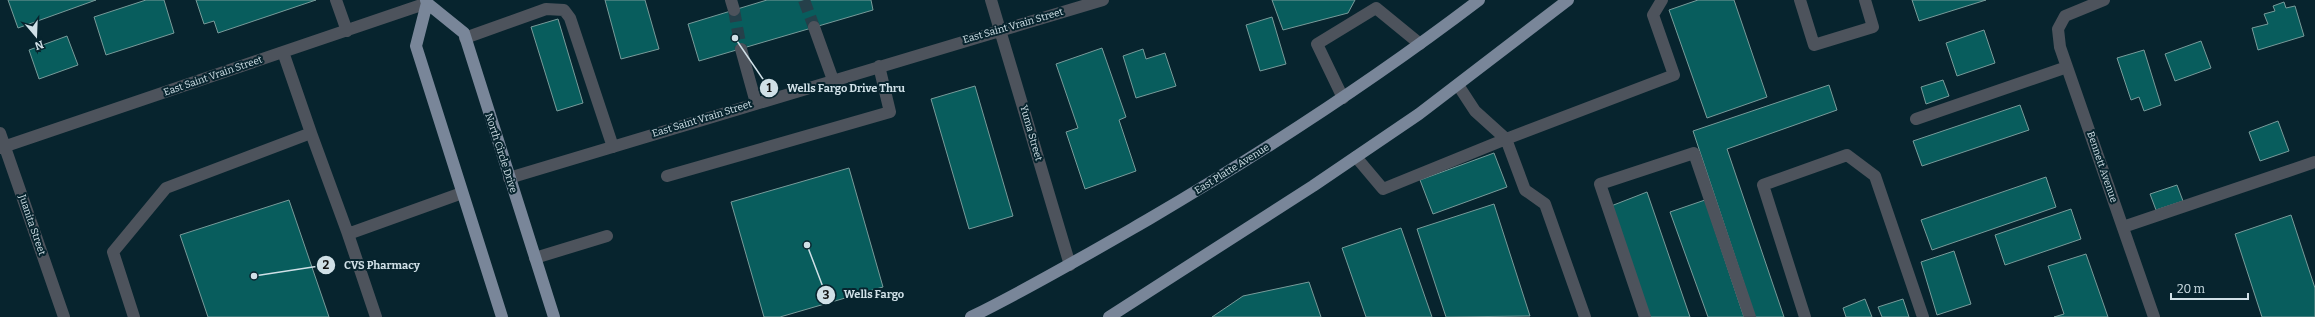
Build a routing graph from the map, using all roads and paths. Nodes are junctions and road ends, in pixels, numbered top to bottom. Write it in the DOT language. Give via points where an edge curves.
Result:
graph roads {
  1 [pos="336,0"];
  2 [pos="992,0"];
  3 [pos="1103,0"];
  4 [pos="1479,0"];
  5 [pos="1662,0"];
  6 [pos="1800,0"];
  7 [pos="1865,0"];
  8 [pos="2104,0"];
  9 [pos="1564,1"];
  10 [pos="426,2"];
  11 [pos="814,27"];
  12 [pos="1000,29"];
  13 [pos="347,31"];
  14 [pos="465,38"];
  15 [pos="1420,44"];
  16 [pos="741,49"];
  17 [pos="283,52"];
  18 [pos="879,66"];
  19 [pos="2067,67"];
  20 [pos="833,80"];
  21 [pos="1458,85"];
  22 [pos="1343,98"];
  23 [pos="756,103"];
  24 [pos="1916,119"];
  25 [pos="0,133"];
  26 [pos="311,133"];
  27 [pos="1506,139"];
  28 [pos="2,147"];
  29 [pos="612,147"];
  30 [pos="1356,157"];
  31 [pos="2315,162"];
  32 [pos="667,176"];
  33 [pos="509,178"];
  34 [pos="462,193"];
  35 [pos="2123,227"];
  36 [pos="348,234"];
  37 [pos="607,236"];
  38 [pos="535,258"];
  39 [pos="1070,265"];
  40 [pos="64,317"];
  41 [pos="134,317"];
  42 [pos="376,317"];
  43 [pos="502,317"];
  44 [pos="554,317"];
  45 [pos="971,317"];
  46 [pos="1109,317"];
  47 [pos="1585,317"];
  48 [pos="1645,317"];
  49 [pos="1750,317"];
  50 [pos="1805,317"];
  51 [pos="1923,317"];
  52 [pos="2154,317"];
  1 -- 13 [label="street"];
  2 -- 12 [label="street, Yuma Street"];
  3 -- 12 [label="street, East Saint Vrain Street"];
  4 -- 15 [label="main road, East Platte Avenue"];
  5 -- 27 [label="street" via="1653,15 1674,75"];
  6 -- 7 [label="street" via="1814,45 1872,28"];
  8 -- 19 [label="street, Bennett Avenue" via="2065,16 2058,29"];
  9 -- 21 [label="main road"];
  10 -- 13 [label="street, East Saint Vrain Street"];
  10 -- 14 [label="main road, North Circle Drive" via="464,33"];
  10 -- 34 [label="main road" via="416,46"];
  11 -- 20 [label="street"];
  12 -- 18 [label="street, East Saint Vrain Street"];
  12 -- 39 [label="street, Yuma Street"];
  13 -- 17 [label="street, East Saint Vrain Street"];
  14 -- 29 [label="street" via="546,9 564,10 570,18"];
  14 -- 33 [label="main road, North Circle Drive"];
  15 -- 22 [label="main road, East Platte Avenue"];
  15 -- 22 [label="street" via="1376,8 1317,44"];
  16 -- 23 [label="street"];
  17 -- 26 [label="street"];
  17 -- 28 [label="street, East Saint Vrain Street"];
  18 -- 20 [label="street, East Saint Vrain Street"];
  18 -- 32 [label="street" via="890,112"];
  19 -- 24 [label="street"];
  19 -- 35 [label="street, Bennett Avenue"];
  20 -- 23 [label="street, East Saint Vrain Street"];
  21 -- 27 [label="street" via="1475,111"];
  21 -- 30 [label="main road"];
  22 -- 39 [label="main road, East Platte Avenue" via="1223,176"];
  23 -- 29 [label="street, East Saint Vrain Street"];
  25 -- 28 [label="street, Juanita Street"];
  26 -- 36 [label="street"];
  26 -- 41 [label="street" via="166,188 113,252"];
  27 -- 30 [label="street" via="1383,189"];
  27 -- 47 [label="street" via="1525,190 1545,204"];
  28 -- 40 [label="street, Juanita Street"];
  29 -- 33 [label="street, East Saint Vrain Street"];
  30 -- 46 [label="main road"];
  31 -- 35 [label="street"];
  33 -- 38 [label="main road, North Circle Drive"];
  34 -- 36 [label="street"];
  34 -- 43 [label="main road"];
  35 -- 52 [label="street, Bennett Avenue"];
  36 -- 42 [label="street"];
  37 -- 38 [label="street"];
  38 -- 44 [label="main road, North Circle Drive"];
  39 -- 45 [label="main road, East Platte Avenue"];
  48 -- 49 [label="street" via="1600,184 1694,153"];
  50 -- 51 [label="street" via="1763,185 1847,155 1874,176"];
}
